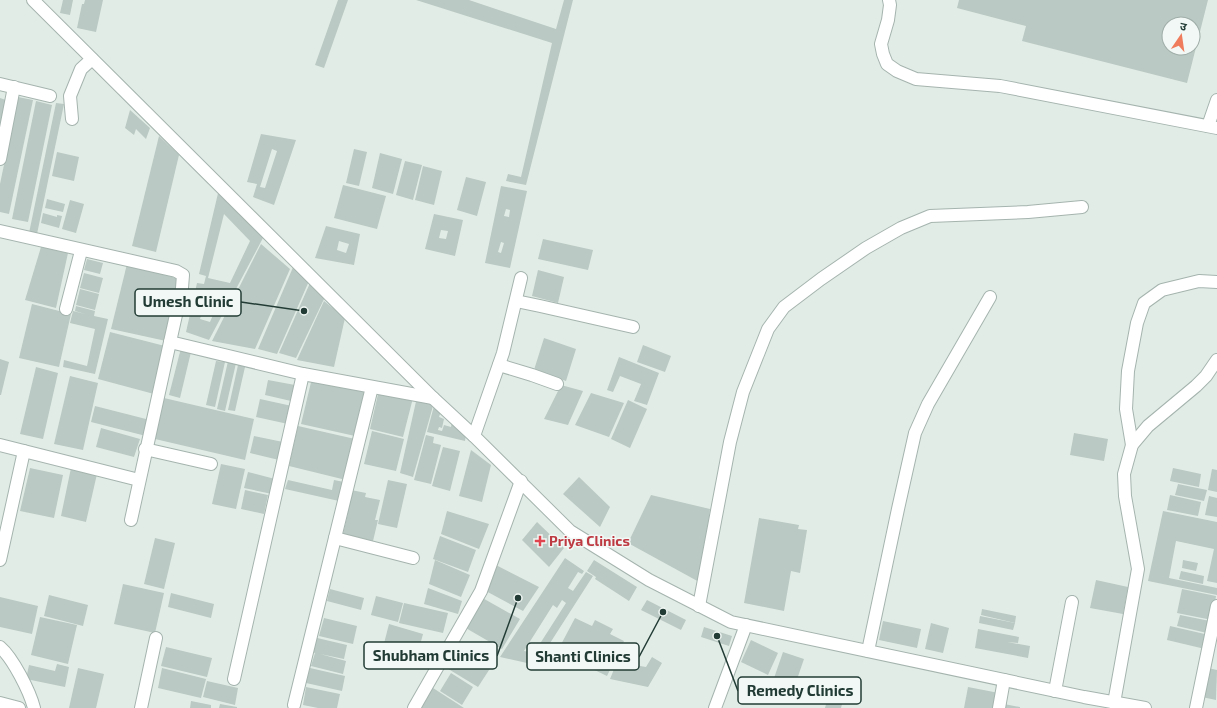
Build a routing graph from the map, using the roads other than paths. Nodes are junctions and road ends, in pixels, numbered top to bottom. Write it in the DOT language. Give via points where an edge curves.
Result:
graph roads {
  1 [pos="32,0"];
  2 [pos="889,0"];
  3 [pos="92,58"];
  4 [pos="0,84"];
  5 [pos="14,87"];
  6 [pos="50,96"];
  7 [pos="1217,100"];
  8 [pos="72,119"];
  9 [pos="1213,127"];
  10 [pos="0,159"];
  11 [pos="1082,207"];
  12 [pos="0,232"];
  13 [pos="76,250"];
  14 [pos="521,278"];
  15 [pos="1217,282"];
  16 [pos="990,296"];
  17 [pos="516,301"];
  18 [pos="63,308"];
  19 [pos="633,327"];
  20 [pos="170,342"];
  21 [pos="1217,360"];
  22 [pos="499,365"];
  23 [pos="303,374"];
  24 [pos="557,384"];
  25 [pos="372,387"];
  26 [pos="433,398"];
  27 [pos="474,436"];
  28 [pos="0,445"];
  29 [pos="1132,445"];
  30 [pos="146,449"];
  31 [pos="24,451"];
  32 [pos="210,464"];
  33 [pos="139,480"];
  34 [pos="520,481"];
  35 [pos="131,520"];
  36 [pos="335,538"];
  37 [pos="413,558"];
  38 [pos="0,560"];
  39 [pos="1072,602"];
  40 [pos="699,606"];
  41 [pos="1217,606"];
  42 [pos="746,625"];
  43 [pos="156,638"];
  44 [pos="0,648"];
  45 [pos="868,651"];
  46 [pos="234,679"];
  47 [pos="1004,680"];
  48 [pos="1055,691"];
  49 [pos="0,703"];
  50 [pos="1083,703"];
  51 [pos="1114,703"];
  52 [pos="294,705"];
  53 [pos="19,708"];
  54 [pos="34,708"];
  55 [pos="141,708"];
  56 [pos="414,708"];
  57 [pos="715,708"];
  58 [pos="999,708"];
  59 [pos="1145,708"];
  60 [pos="1196,708"];
  1 -- 3 [label="street"];
  2 -- 9 [label="street" via="888,20 881,44 882,54 887,64 916,79 1000,86"];
  3 -- 8 [label="street" via="81,69 70,96"];
  3 -- 26 [label="street"];
  4 -- 5 [label="street"];
  5 -- 6 [label="street"];
  5 -- 10 [label="street"];
  7 -- 9 [label="street"];
  11 -- 40 [label="street" via="930,216 866,248 784,307 768,329 743,392 730,442"];
  12 -- 13 [label="street"];
  13 -- 18 [label="street"];
  13 -- 20 [label="street" via="176,271 183,275"];
  14 -- 17 [label="street"];
  15 -- 29 [label="street" via="1199,281 1162,290 1144,303 1137,323 1127,378 1126,409"];
  16 -- 45 [label="street" via="928,404 915,433"];
  17 -- 19 [label="street"];
  17 -- 22 [label="street"];
  20 -- 23 [label="street"];
  20 -- 30 [label="street"];
  21 -- 29 [label="street" via="1206,376 1148,426"];
  22 -- 24 [label="street"];
  22 -- 27 [label="street"];
  23 -- 25 [label="street"];
  23 -- 46 [label="street"];
  25 -- 26 [label="street"];
  25 -- 36 [label="street"];
  26 -- 27 [label="street"];
  27 -- 34 [label="street"];
  28 -- 31 [label="street"];
  29 -- 51 [label="street" via="1124,474 1125,496 1138,570"];
  30 -- 32 [label="street"];
  30 -- 33 [label="street"];
  31 -- 33 [label="street"];
  31 -- 38 [label="street"];
  33 -- 35 [label="street"];
  34 -- 40 [label="street" via="570,531 649,580"];
  34 -- 56 [label="street" via="480,591"];
  36 -- 37 [label="street"];
  36 -- 52 [label="street"];
  39 -- 48 [label="street"];
  40 -- 42 [label="street" via="731,622"];
  41 -- 60 [label="street"];
  42 -- 45 [label="street"];
  42 -- 57 [label="street"];
  43 -- 55 [label="street"];
  44 -- 54 [label="street" via="13,662"];
  45 -- 47 [label="street"];
  47 -- 48 [label="street"];
  47 -- 58 [label="street"];
  48 -- 50 [label="street"];
  49 -- 53 [label="street"];
  50 -- 51 [label="street"];
  51 -- 59 [label="street"];
}
